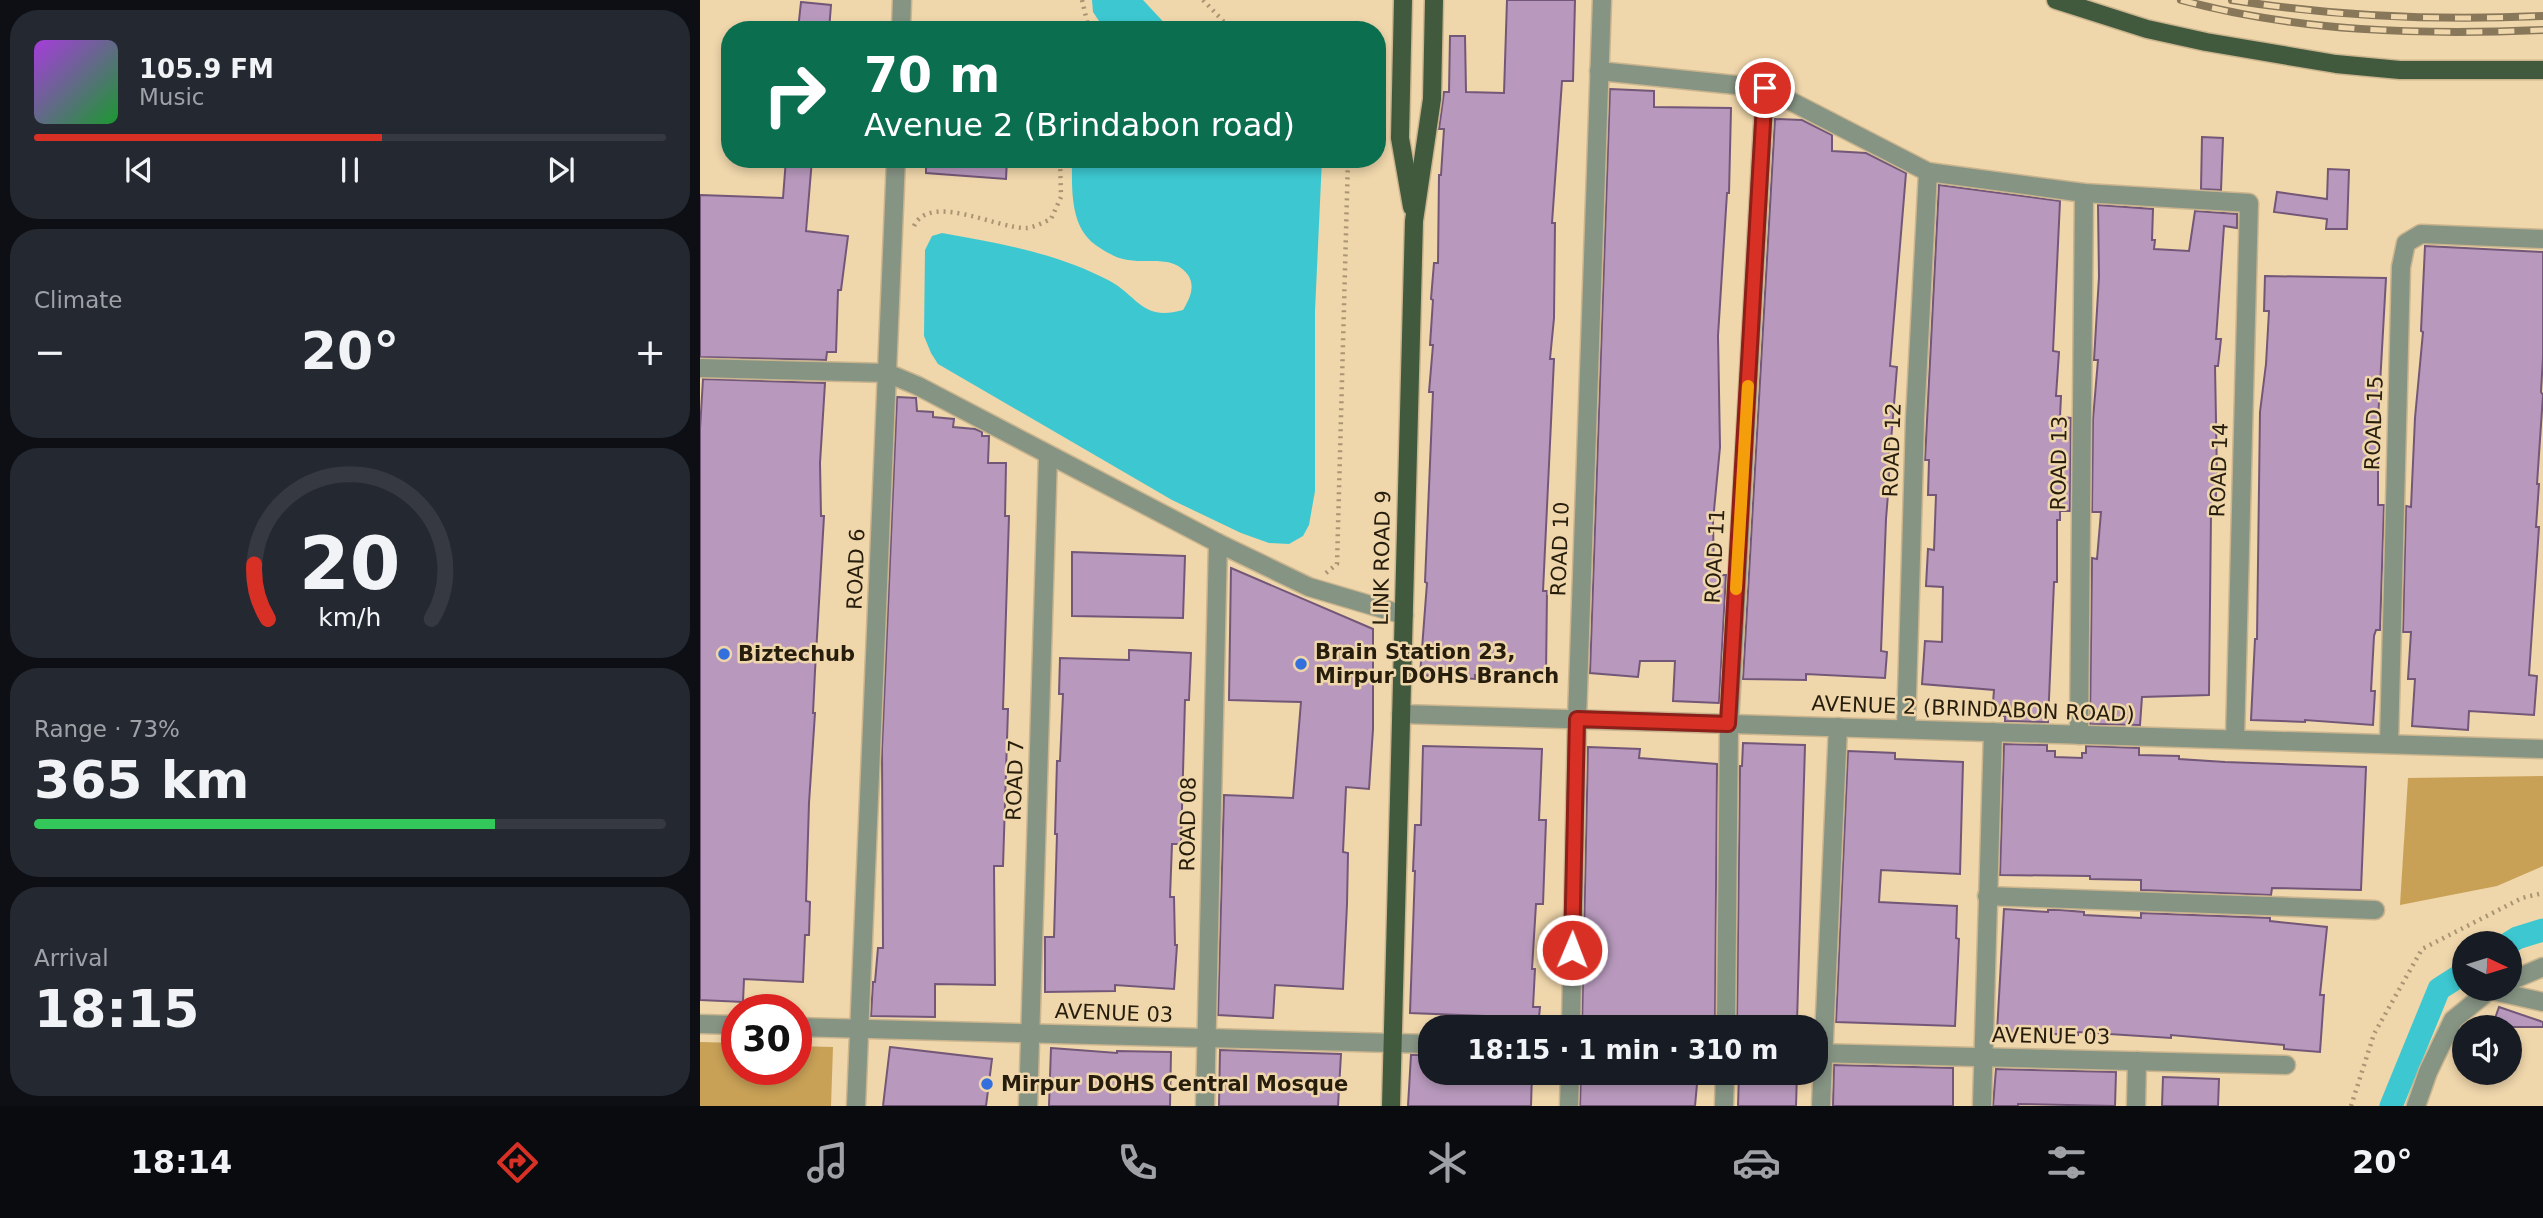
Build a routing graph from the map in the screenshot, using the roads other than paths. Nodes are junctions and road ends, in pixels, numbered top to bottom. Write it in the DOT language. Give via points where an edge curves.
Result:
graph roads {
  1 [pos="902,0"];
  2 [pos="1403,0"];
  3 [pos="1434,0"];
  4 [pos="1602,0"];
  5 [pos="2056,0"];
  6 [pos="901,21"];
  7 [pos="2543,70"];
  8 [pos="1599,71"];
  9 [pos="1765,88"];
  10 [pos="896,168"];
  11 [pos="1928,172"];
  12 [pos="2084,193"];
  13 [pos="1414,221"];
  14 [pos="2543,239"];
  15 [pos="700,368"];
  16 [pos="887,373"];
  17 [pos="1048,455"];
  18 [pos="1218,543"];
  19 [pos="1404,614"];
  20 [pos="1401,714"];
  21 [pos="1577,719"];
  22 [pos="1728,724"];
  23 [pos="1838,727"];
  24 [pos="1906,729"];
  25 [pos="1993,732"];
  26 [pos="2079,734"];
  27 [pos="2235,739"];
  28 [pos="2389,744"];
  29 [pos="2543,749"];
  30 [pos="1987,896"];
  31 [pos="2375,910"];
  32 [pos="2543,967"];
  33 [pos="2522,976"];
  34 [pos="2522,997"];
  35 [pos="2476,1001"];
  36 [pos="2543,1002"];
  37 [pos="1571,1015"];
  38 [pos="1726,1015"];
  39 [pos="1821,1015"];
  40 [pos="700,1024"];
  41 [pos="721,1025"];
  42 [pos="812,1027"];
  43 [pos="860,1028"];
  44 [pos="1031,1033"];
  45 [pos="1206,1038"];
  46 [pos="1392,1043"];
  47 [pos="1418,1044"];
  48 [pos="1828,1053"];
  49 [pos="1983,1057"];
  50 [pos="2137,1061"];
  51 [pos="2286,1065"];
  52 [pos="1570,1085"];
  53 [pos="1725,1085"];
  54 [pos="1820,1085"];
  55 [pos="856,1106"];
  56 [pos="1028,1106"];
  57 [pos="1205,1106"];
  58 [pos="1391,1106"];
  59 [pos="1569,1106"];
  60 [pos="1724,1106"];
  61 [pos="1821,1106"];
  62 [pos="1982,1106"];
  63 [pos="2136,1106"];
  64 [pos="2416,1106"];
  1 -- 6 [label="street"];
  2 -- 13 [label="main road, LINK ROAD 9" via="1400,138"];
  3 -- 13 [label="main road, LINK ROAD 9" via="1432,99"];
  4 -- 8 [label="street, ROAD 10"];
  5 -- 7 [label="main road" via="2147,29 2336,64 2400,70"];
  8 -- 9 [label="street"];
  8 -- 21 [label="street, ROAD 10"];
  9 -- 11 [label="street"];
  9 -- 22 [label="street, ROAD 11"];
  10 -- 16 [label="street, ROAD 6"];
  11 -- 12 [label="street"];
  11 -- 24 [label="street, ROAD 12"];
  12 -- 26 [label="street, ROAD 13"];
  12 -- 27 [label="street, ROAD 14" via="2249,203"];
  13 -- 19 [label="main road, LINK ROAD 9"];
  14 -- 28 [label="street, ROAD 15" via="2421,234 2406,243 2401,267"];
  15 -- 16 [label="street"];
  16 -- 17 [label="street"];
  16 -- 43 [label="street, ROAD 6"];
  17 -- 18 [label="street"];
  17 -- 44 [label="street, ROAD 7"];
  18 -- 19 [label="street" via="1309,587"];
  18 -- 45 [label="street, ROAD 08"];
  19 -- 20 [label="main road, LINK ROAD 9"];
  20 -- 21 [label="street, AVENUE 2 (BRINDABON ROAD)"];
  20 -- 46 [label="main road, LINK ROAD 9"];
  21 -- 22 [label="street, AVENUE 2 (BRINDABON ROAD)"];
  21 -- 37 [label="street, ROAD 10"];
  22 -- 23 [label="street, AVENUE 2 (BRINDABON ROAD)"];
  22 -- 38 [label="street, ROAD 11"];
  23 -- 24 [label="street, AVENUE 2 (BRINDABON ROAD)"];
  23 -- 39 [label="street"];
  24 -- 25 [label="street, AVENUE 2 (BRINDABON ROAD)"];
  25 -- 26 [label="street, AVENUE 2 (BRINDABON ROAD)"];
  25 -- 30 [label="street"];
  26 -- 27 [label="street, AVENUE 2 (BRINDABON ROAD)"];
  27 -- 28 [label="street, AVENUE 2 (BRINDABON ROAD)"];
  28 -- 29 [label="street, AVENUE 2 (BRINDABON ROAD)"];
  30 -- 31 [label="street"];
  30 -- 49 [label="street"];
  32 -- 33 [label="street"];
  34 -- 36 [label="street"];
  35 -- 64 [label="street" via="2453,1020"];
  40 -- 41 [label="street"];
  42 -- 43 [label="street, AVENUE 03"];
  43 -- 44 [label="street, AVENUE 03"];
  43 -- 55 [label="street, ROAD 6"];
  44 -- 45 [label="street, AVENUE 03"];
  44 -- 56 [label="street, ROAD 7"];
  45 -- 46 [label="street, AVENUE 03"];
  45 -- 57 [label="street, ROAD 08"];
  46 -- 47 [label="street, AVENUE 03"];
  46 -- 58 [label="main road, LINK ROAD 9"];
  48 -- 49 [label="street, AVENUE 03"];
  49 -- 50 [label="street, AVENUE 03"];
  49 -- 62 [label="street"];
  50 -- 51 [label="street, AVENUE 03"];
  50 -- 63 [label="street"];
  52 -- 59 [label="street"];
  53 -- 60 [label="street"];
  54 -- 61 [label="street"];
}
